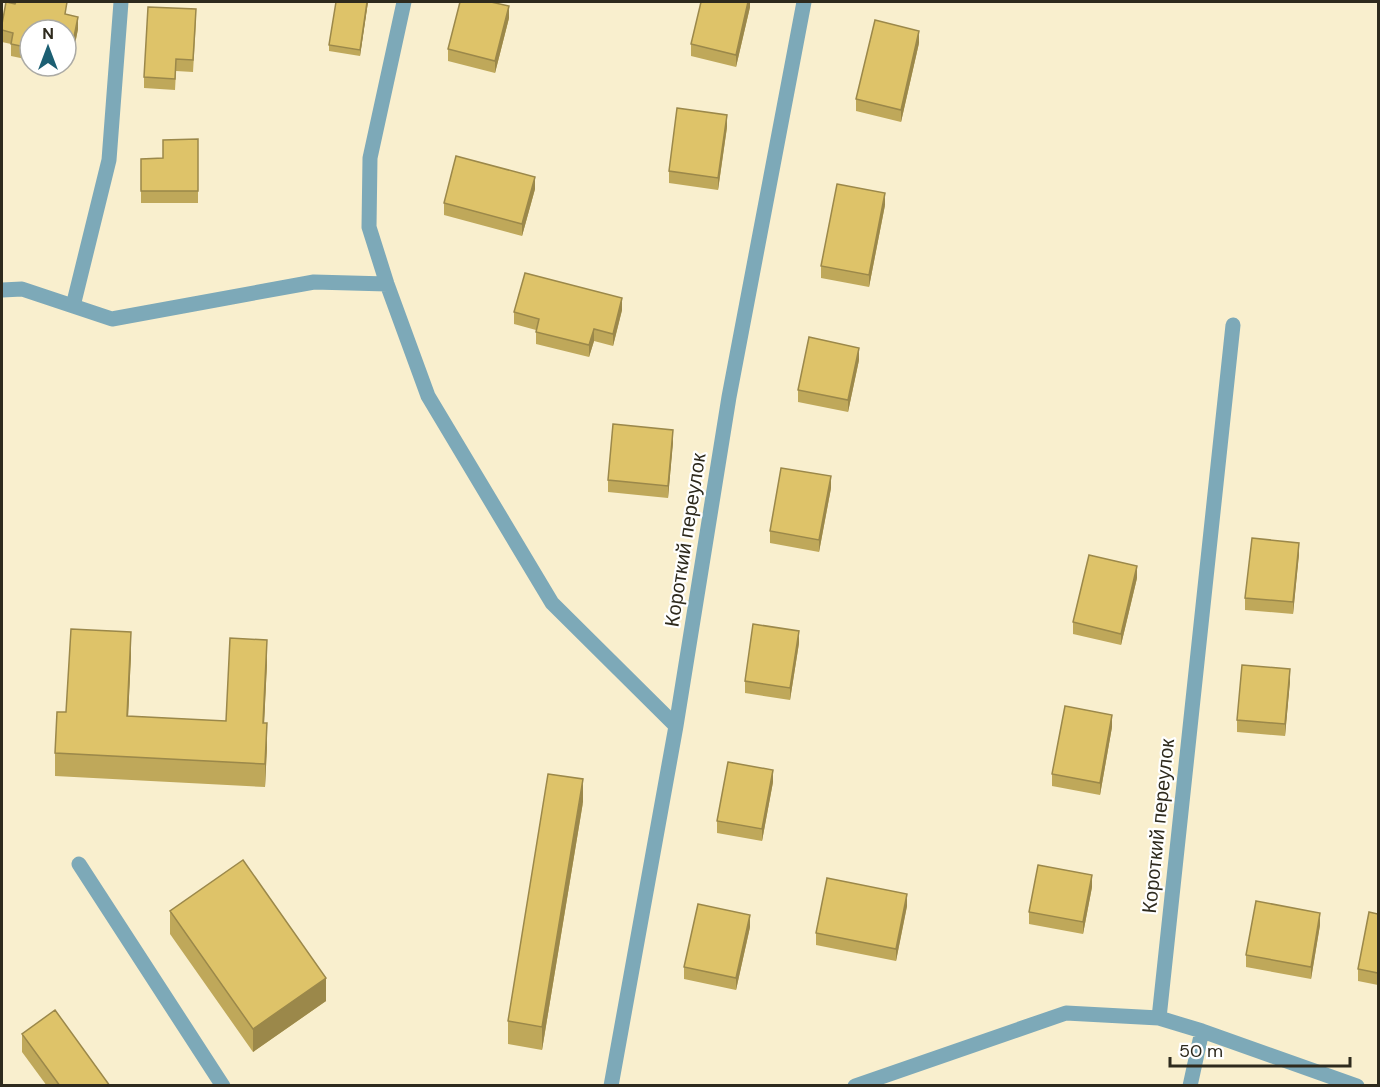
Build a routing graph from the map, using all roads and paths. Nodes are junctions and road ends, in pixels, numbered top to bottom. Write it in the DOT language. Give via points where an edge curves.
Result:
graph roads {
  1 [pos="122,2"];
  2 [pos="404,2"];
  3 [pos="804,2"];
  4 [pos="387,284"];
  5 [pos="2,290"];
  6 [pos="73,306"];
  7 [pos="1233,325"];
  8 [pos="676,726"];
  9 [pos="79,864"];
  10 [pos="1159,1018"];
  11 [pos="1202,1031"];
  12 [pos="223,1086"];
  13 [pos="611,1086"];
  14 [pos="855,1086"];
  15 [pos="1190,1086"];
  16 [pos="1357,1086"];
  1 -- 6 [label="street" via="109,159"];
  2 -- 4 [label="street" via="370,158 369,226"];
  3 -- 8 [label="street, Короткий переулок" via="729,397"];
  4 -- 6 [label="street" via="314,282 112,319"];
  4 -- 8 [label="street" via="428,396 552,603"];
  5 -- 6 [label="street" via="22,289"];
  7 -- 10 [label="street, Короткий переулок"];
  8 -- 13 [label="street, Короткий переулок"];
  9 -- 12 [label="street"];
  10 -- 11 [label="street"];
  10 -- 14 [label="street" via="1066,1013"];
  11 -- 15 [label="street"];
  11 -- 16 [label="street"];
}
